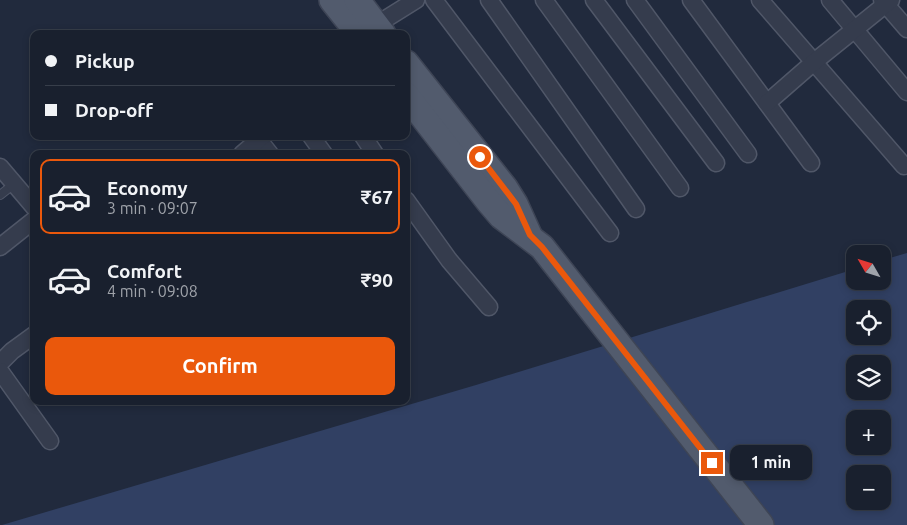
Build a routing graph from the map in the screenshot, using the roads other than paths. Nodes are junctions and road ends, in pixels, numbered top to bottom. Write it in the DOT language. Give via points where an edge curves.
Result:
graph roads {
  1 [pos="332,0"];
  2 [pos="357,0"];
  3 [pos="416,0"];
  4 [pos="434,0"];
  5 [pos="490,0"];
  6 [pos="544,0"];
  7 [pos="594,0"];
  8 [pos="634,0"];
  9 [pos="691,0"];
  10 [pos="760,0"];
  11 [pos="830,0"];
  12 [pos="886,1"];
  13 [pos="855,29"];
  14 [pos="907,29"];
  15 [pos="372,30"];
  16 [pos="372,30"];
  17 [pos="374,30"];
  18 [pos="814,62"];
  19 [pos="410,68"];
  20 [pos="907,92"];
  21 [pos="410,100"];
  22 [pos="767,103"];
  23 [pos="259,140"];
  24 [pos="247,150"];
  25 [pos="748,154"];
  26 [pos="716,163"];
  27 [pos="811,163"];
  28 [pos="904,166"];
  29 [pos="0,167"];
  30 [pos="14,184"];
  31 [pos="680,188"];
  32 [pos="0,195"];
  33 [pos="30,202"];
  34 [pos="410,206"];
  35 [pos="636,209"];
  36 [pos="30,223"];
  37 [pos="610,233"];
  38 [pos="536,241"];
  39 [pos="0,247"];
  40 [pos="490,307"];
  41 [pos="30,338"];
  42 [pos="0,363"];
  43 [pos="0,371"];
  44 [pos="50,441"];
  45 [pos="761,525"];
  1 -- 15 [label="main road"];
  2 -- 16 [label="main road"];
  3 -- 17 [label="street"];
  4 -- 37 [label="street"];
  5 -- 35 [label="street"];
  6 -- 31 [label="street"];
  7 -- 26 [label="street"];
  8 -- 25 [label="street"];
  9 -- 22 [label="street"];
  10 -- 18 [label="street"];
  11 -- 13 [label="street"];
  12 -- 13 [label="street"];
  12 -- 14 [label="street"];
  13 -- 18 [label="street"];
  13 -- 20 [label="street"];
  18 -- 22 [label="street"];
  18 -- 28 [label="street"];
  19 -- 38 [label="main road" via="505,188"];
  21 -- 38 [label="main road" via="501,216"];
  22 -- 27 [label="street"];
  23 -- 24 [label="street"];
  29 -- 30 [label="street"];
  30 -- 32 [label="lane"];
  30 -- 33 [label="street"];
  34 -- 40 [label="street" via="449,260"];
  36 -- 39 [label="street"];
  38 -- 45 [label="main road"];
  41 -- 42 [label="street"];
  43 -- 44 [label="street"];
}
